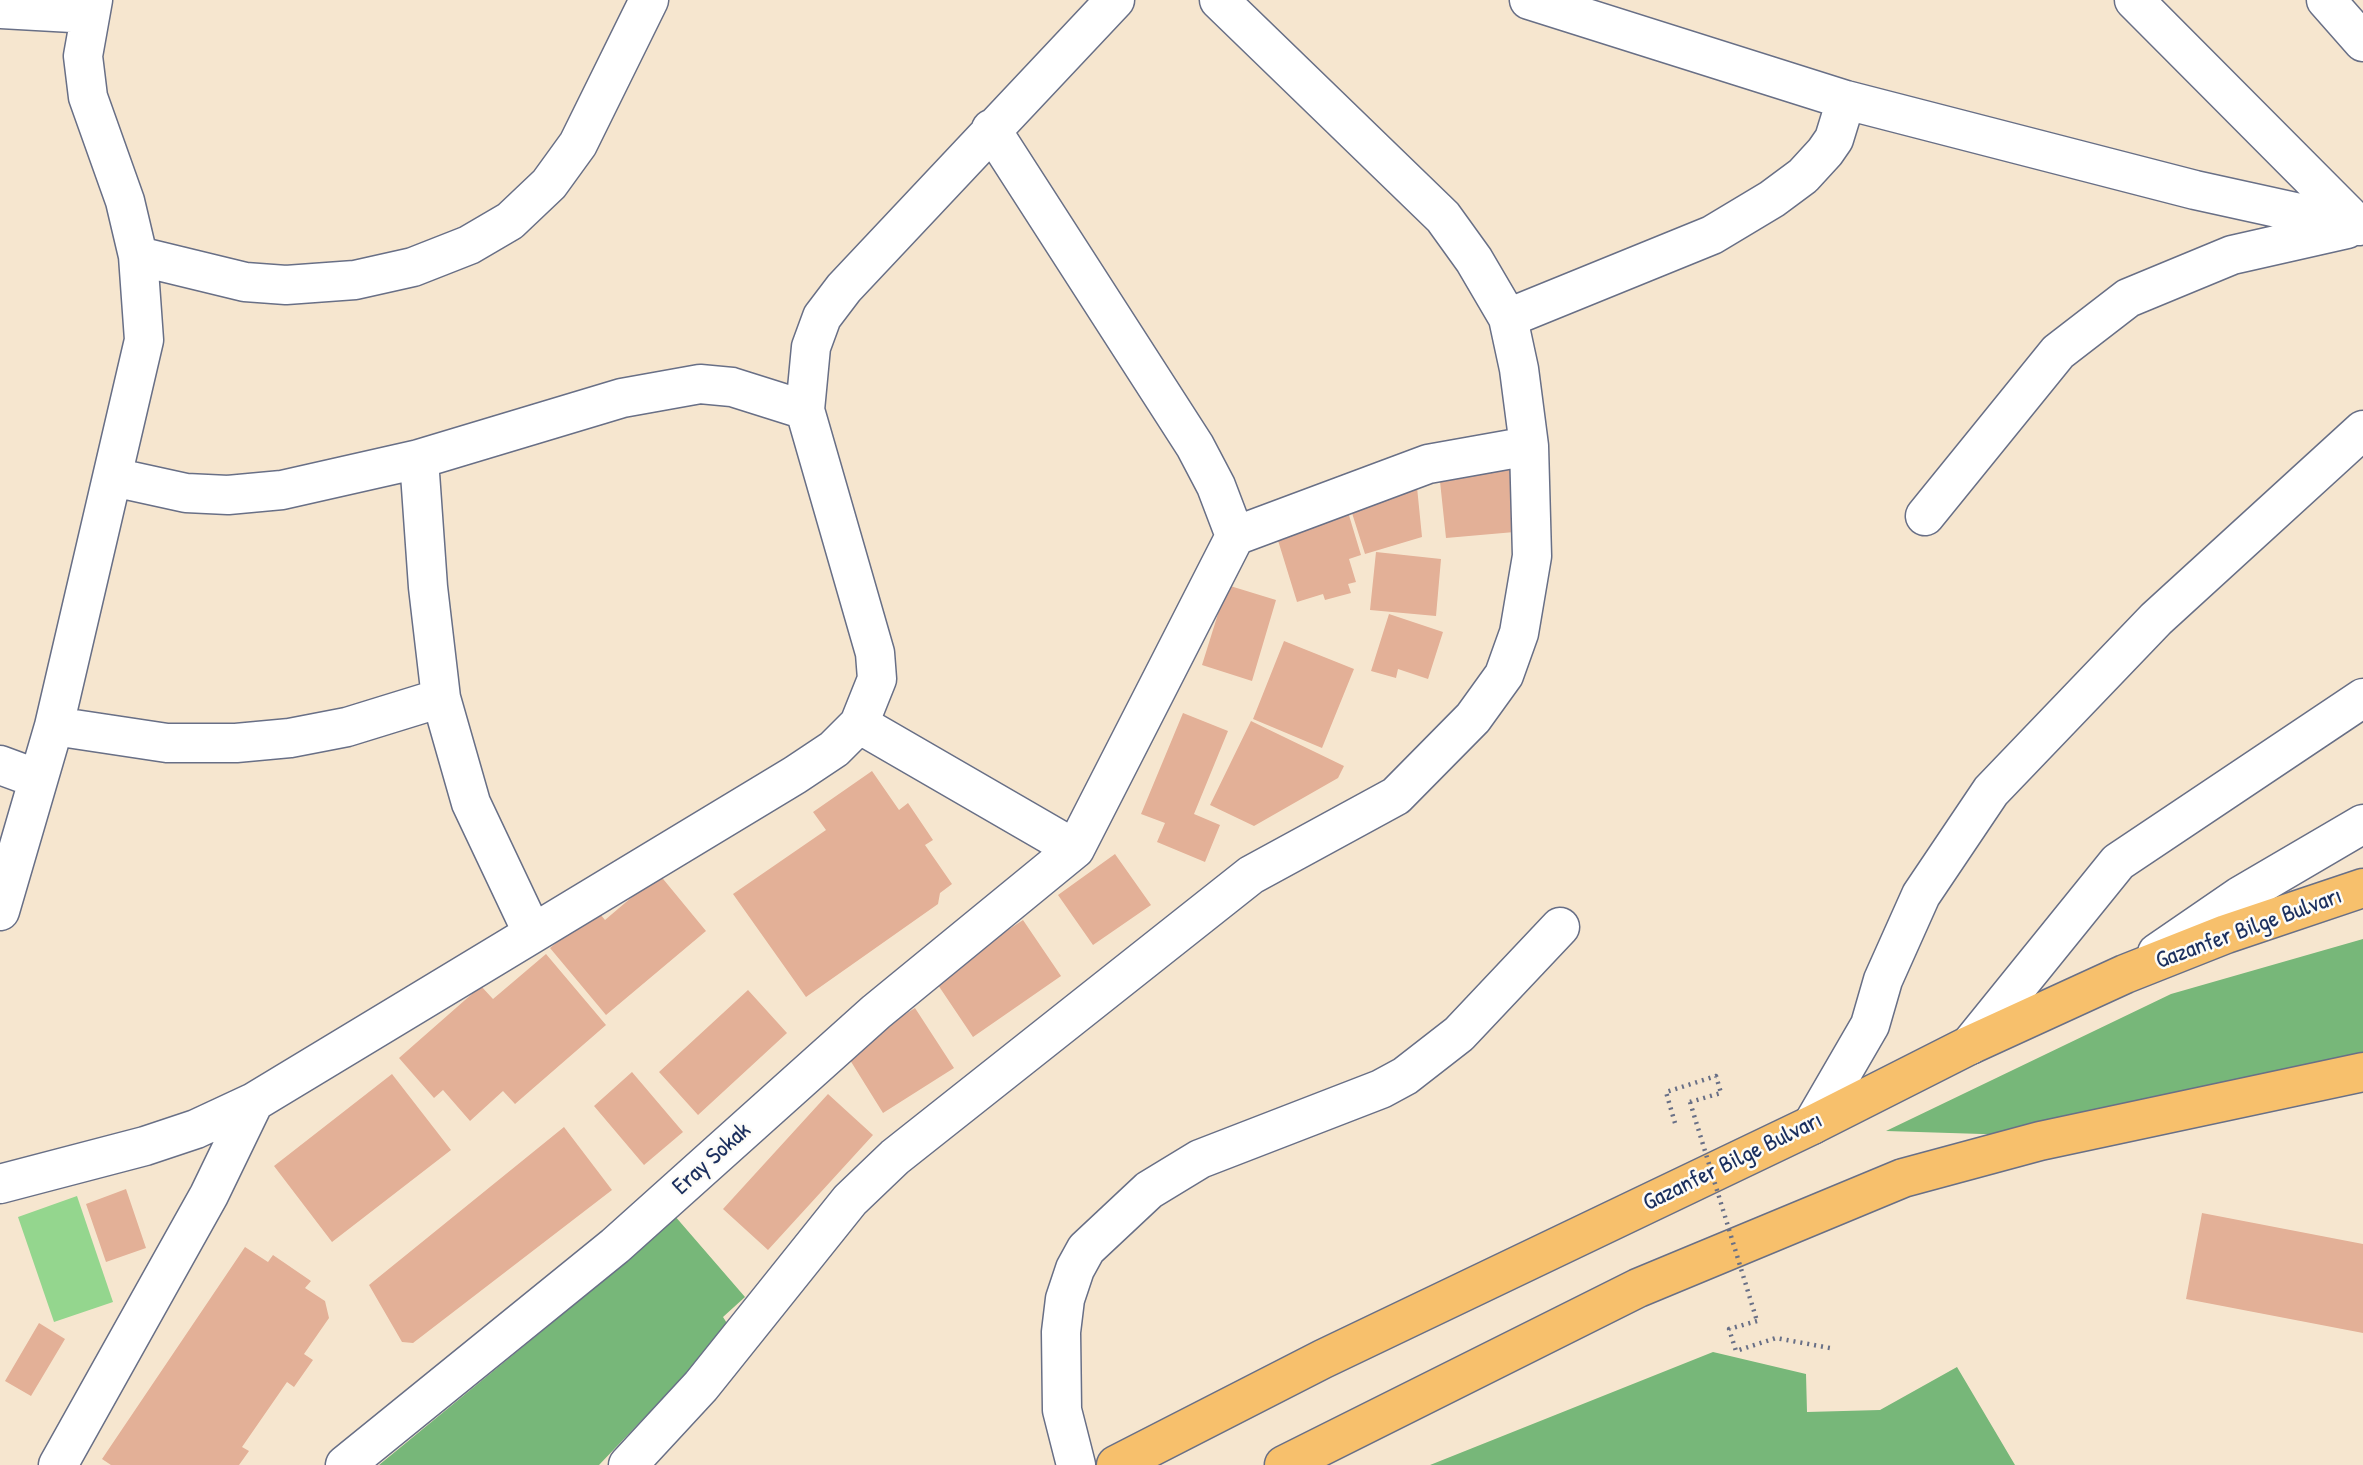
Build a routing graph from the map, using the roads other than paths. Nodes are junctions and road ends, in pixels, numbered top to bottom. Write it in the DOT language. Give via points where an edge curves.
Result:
graph roads {
  1 [pos="649,0"];
  2 [pos="1115,0"];
  3 [pos="1219,0"];
  4 [pos="1529,0"];
  5 [pos="2134,0"];
  6 [pos="2326,0"];
  7 [pos="91,7"];
  8 [pos="0,9"];
  9 [pos="2363,42"];
  10 [pos="1846,100"];
  11 [pos="991,129"];
  12 [pos="2361,226"];
  13 [pos="138,256"];
  14 [pos="1508,318"];
  15 [pos="805,410"];
  16 [pos="2363,430"];
  17 [pos="1529,446"];
  18 [pos="419,459"];
  19 [pos="113,477"];
  20 [pos="1925,516"];
  21 [pos="1235,536"];
  22 [pos="441,698"];
  23 [pos="2363,698"];
  24 [pos="859,724"];
  25 [pos="54,726"];
  26 [pos="0,765"];
  27 [pos="38,779"];
  28 [pos="2363,824"];
  29 [pos="1075,849"];
  30 [pos="2363,888"];
  31 [pos="0,911"];
  32 [pos="1560,927"];
  33 [pos="532,932"];
  34 [pos="2125,974"];
  35 [pos="1970,1045"];
  36 [pos="2363,1072"];
  37 [pos="254,1102"];
  38 [pos="1812,1125"];
  39 [pos="0,1184"];
  40 [pos="58,1465"];
  41 [pos="345,1465"];
  42 [pos="628,1465"];
  43 [pos="1076,1465"];
  44 [pos="1116,1465"];
  45 [pos="1284,1465"];
  1 -- 13 [label="street" via="578,144 549,184 510,221 469,245 413,267 355,281 286,285 245,282"];
  2 -- 11 [label="street"];
  3 -- 14 [label="street" via="1443,217"];
  4 -- 10 [label="street"];
  5 -- 12 [label="street"];
  6 -- 9 [label="street"];
  7 -- 8 [label="street"];
  7 -- 13 [label="street" via="83,56 88,97"];
  10 -- 12 [label="street" via="2194,190"];
  10 -- 14 [label="street" via="1825,152 1772,199 1712,235"];
  11 -- 15 [label="street" via="822,317 811,347"];
  11 -- 21 [label="street" via="1195,446"];
  12 -- 20 [label="street" via="2232,255 2127,298 2059,352"];
  13 -- 19 [label="street" via="144,340"];
  14 -- 17 [label="street"];
  15 -- 18 [label="street" via="732,387 668,388"];
  15 -- 24 [label="street" via="876,653 877,679"];
  16 -- 38 [label="street" via="2156,619 1992,791 1921,895 1870,1025"];
  17 -- 21 [label="street" via="1428,464"];
  17 -- 42 [label="street" via="1532,556 1526,602 1504,675 1474,718 1396,796 1251,875 895,1157 850,1200 701,1386"];
  18 -- 19 [label="street" via="282,489 228,495 186,493"];
  18 -- 22 [label="street"];
  19 -- 25 [label="street"];
  21 -- 29 [label="street"];
  22 -- 25 [label="street" via="347,727 236,743 167,743"];
  22 -- 33 [label="street" via="471,803"];
  23 -- 35 [label="street" via="2118,862"];
  24 -- 29 [label="street"];
  24 -- 33 [label="street" via="834,749 795,775"];
  25 -- 27 [label="street"];
  26 -- 27 [label="street"];
  27 -- 31 [label="street"];
  28 -- 34 [label="street" via="2240,896"];
  29 -- 41 [label="street, Eray Sokak" via="876,1012 615,1246"];
  30 -- 34 [label="main road, Gazanfer Bilge Bulvarı"];
  32 -- 43 [label="street" via="1459,1034 1405,1076 1200,1159 1149,1190 1086,1250 1065,1298 1061,1332 1062,1410"];
  33 -- 37 [label="street"];
  34 -- 35 [label="main road, Gazanfer Bilge Bulvarı"];
  35 -- 38 [label="main road, Gazanfer Bilge Bulvarı"];
  36 -- 45 [label="main road" via="2040,1141 1903,1178 1638,1288"];
  37 -- 39 [label="street" via="145,1146"];
  37 -- 40 [label="street" via="209,1195"];
  38 -- 44 [label="main road, Gazanfer Bilge Bulvarı" via="1452,1296"];
}
